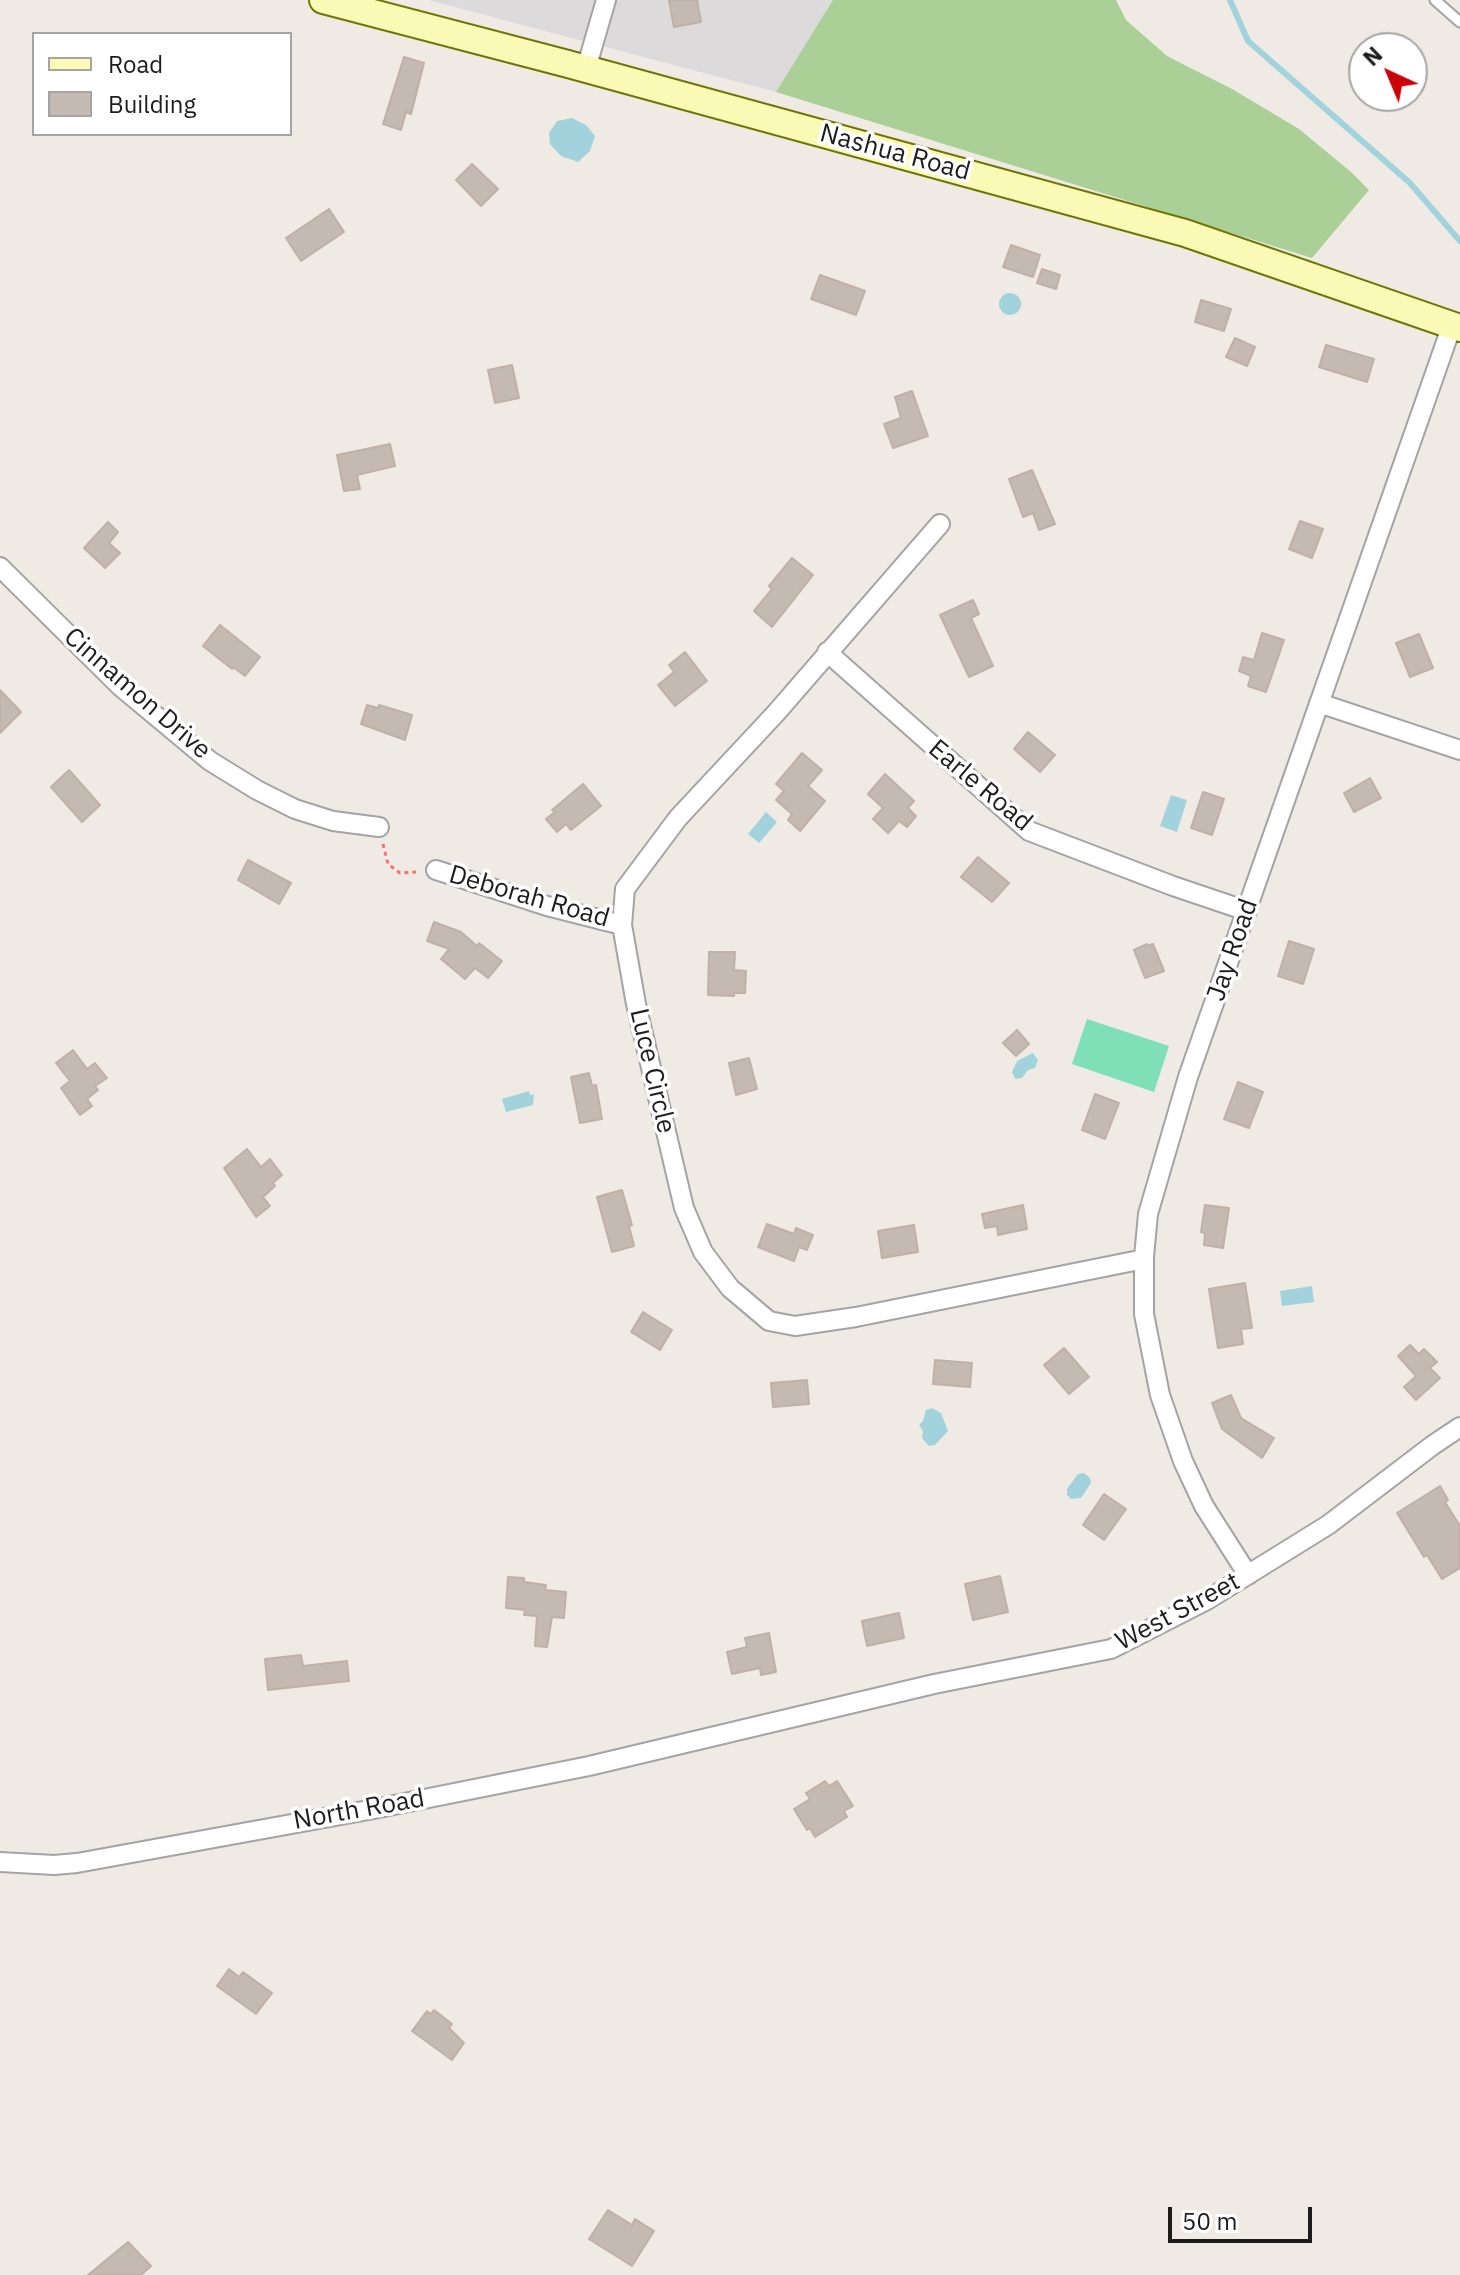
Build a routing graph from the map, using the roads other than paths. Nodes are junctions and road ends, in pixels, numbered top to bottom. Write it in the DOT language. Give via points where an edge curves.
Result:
graph roads {
  1 [pos="323,0"];
  2 [pos="606,0"];
  3 [pos="1435,0"];
  4 [pos="1460,22"];
  5 [pos="586,69"];
  6 [pos="1456,327"];
  7 [pos="940,524"];
  8 [pos="0,567"];
  9 [pos="827,652"];
  10 [pos="1319,703"];
  11 [pos="1460,750"];
  12 [pos="379,827"];
  13 [pos="436,870"];
  14 [pos="1247,911"];
  15 [pos="622,925"];
  16 [pos="1144,1259"];
  17 [pos="1460,1427"];
  18 [pos="1248,1575"];
  19 [pos="715,1736"];
  20 [pos="0,1862"];
  1 -- 5 [label="main road, Nashua Road"];
  2 -- 5 [label="street"];
  3 -- 4 [label="lane"];
  5 -- 6 [label="main road, Nashua Road" via="1185,233"];
  6 -- 10 [label="street, Jay Road"];
  7 -- 9 [label="street, Luce Circle"];
  8 -- 12 [label="street, Cinnamon Drive" via="120,686 210,761 295,809"];
  9 -- 14 [label="street, Earle Road" via="1029,831"];
  9 -- 15 [label="street, Luce Circle" via="678,818 625,889"];
  10 -- 11 [label="street"];
  10 -- 14 [label="street, Jay Road"];
  13 -- 15 [label="street, Deborah Road"];
  14 -- 16 [label="street, Jay Road" via="1174,1123 1148,1214"];
  15 -- 16 [label="street, Luce Circle" via="684,1208 703,1252 730,1288 769,1321 795,1326 856,1317"];
  16 -- 18 [label="street, Jay Road" via="1144,1314 1163,1406 1204,1506"];
  17 -- 18 [label="street, West Street" via="1328,1525"];
  18 -- 19 [label="street, West Street" via="1111,1649"];
  19 -- 20 [label="street, North Road" via="374,1809 77,1863"];
}
